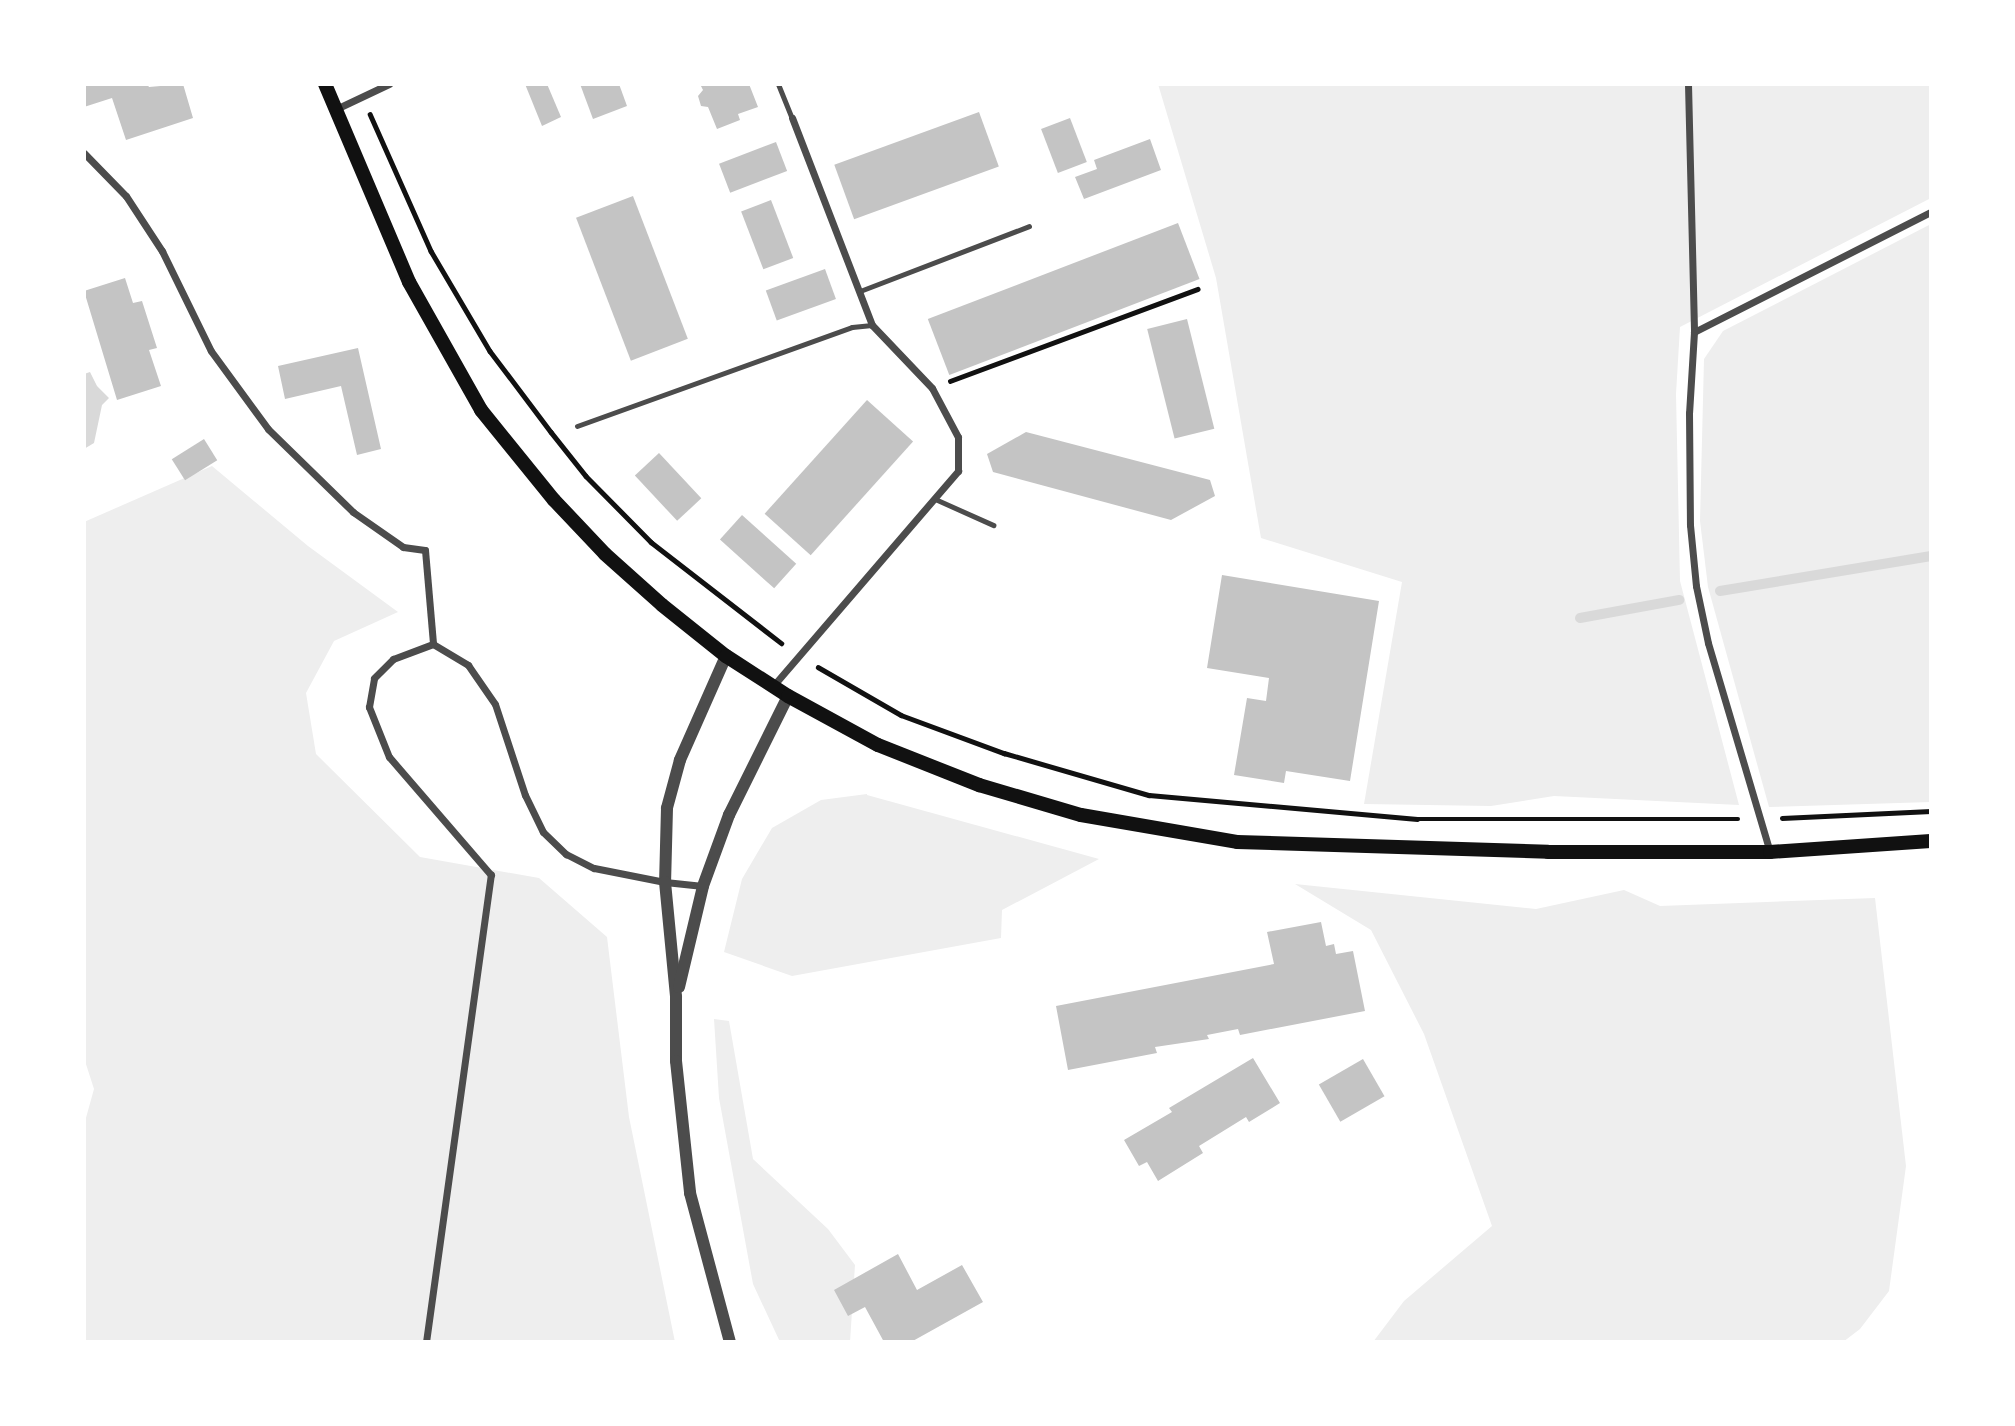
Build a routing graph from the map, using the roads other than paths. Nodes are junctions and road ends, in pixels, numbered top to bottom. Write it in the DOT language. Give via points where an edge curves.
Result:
graph roads {
  1 [pos="326,84"];
  2 [pos="389,84"];
  3 [pos="778,84"];
  4 [pos="1688,84"];
  5 [pos="335,109"];
  6 [pos="792,118"];
  7 [pos="84,153"];
  8 [pos="1931,212"];
  9 [pos="1029,226"];
  10 [pos="860,290"];
  11 [pos="872,325"];
  12 [pos="1693,332"];
  13 [pos="577,426"];
  14 [pos="935,499"];
  15 [pos="993,525"];
  16 [pos="433,644"];
  17 [pos="726,656"];
  18 [pos="772,687"];
  19 [pos="788,696"];
  20 [pos="1931,841"];
  21 [pos="1770,852"];
  22 [pos="666,882"];
  23 [pos="703,886"];
  24 [pos="676,998"];
  25 [pos="426,1342"];
  26 [pos="730,1342"];
  1 -- 5 [label="main road"];
  2 -- 5 [label="street"];
  3 -- 6 [label="lane"];
  4 -- 12 [label="street"];
  5 -- 17 [label="main road" via="409,282 481,410 554,500 606,554"];
  6 -- 10 [label="street"];
  7 -- 16 [label="street" via="126,196 162,251 211,351 268,429 353,512 403,547 425,551"];
  8 -- 12 [label="street"];
  9 -- 10 [label="lane"];
  10 -- 11 [label="street"];
  11 -- 13 [label="lane" via="852,327"];
  11 -- 14 [label="street" via="932,387 958,437 958,471"];
  12 -- 21 [label="street" via="1690,525 1696,586 1708,643"];
  14 -- 15 [label="lane"];
  14 -- 18 [label="street"];
  16 -- 22 [label="street" via="468,665 495,704 525,795 543,832 566,854 594,868"];
  16 -- 25 [label="street" via="393,659 374,678 369,708 389,757 491,875"];
  17 -- 18 [label="main road"];
  17 -- 22 [label="street" via="680,760 670,796"];
  18 -- 19 [label="main road"];
  19 -- 21 [label="main road" via="877,745 979,785 1081,815 1237,842 1548,852"];
  19 -- 23 [label="street" via="729,815"];
  20 -- 21 [label="main road"];
  22 -- 23 [label="street"];
  22 -- 24 [label="street"];
  23 -- 24 [label="street"];
  24 -- 26 [label="street" via="676,1061 690,1193"];
}
